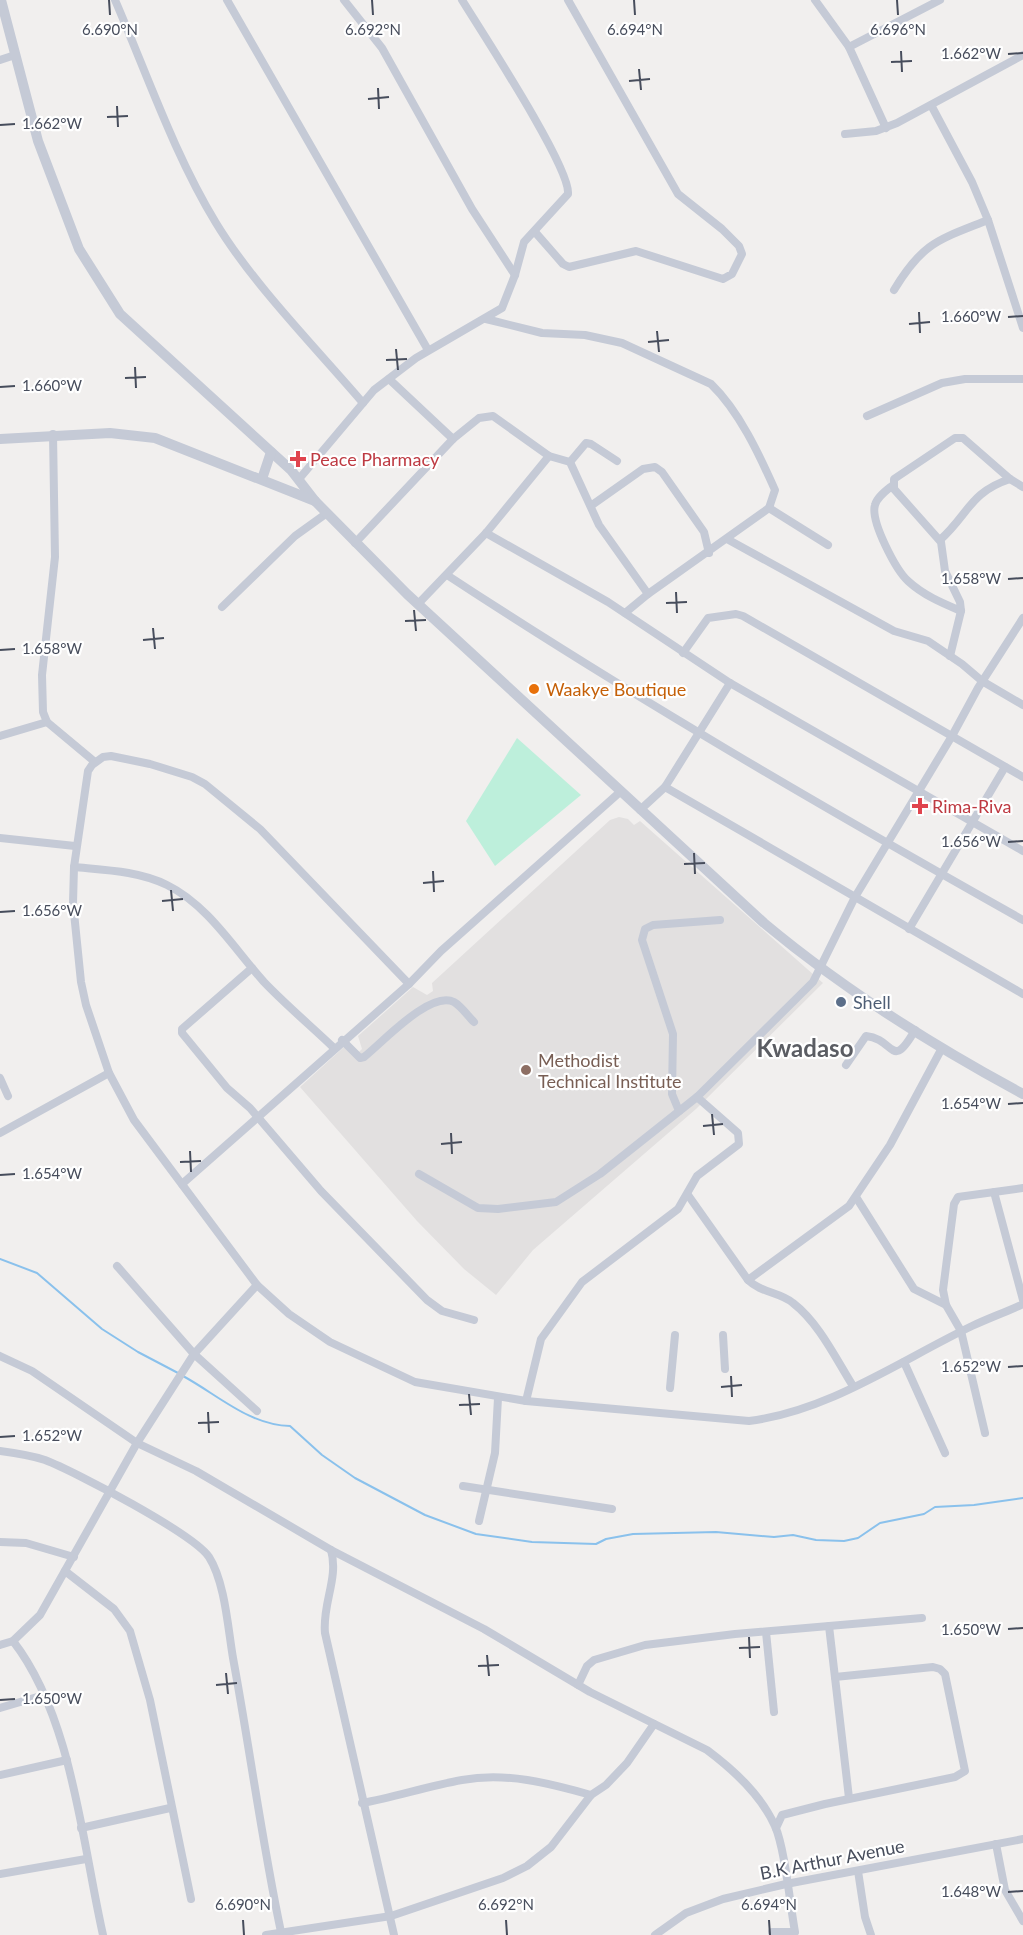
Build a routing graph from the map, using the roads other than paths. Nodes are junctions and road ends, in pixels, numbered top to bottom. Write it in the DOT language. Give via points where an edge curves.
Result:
graph roads {
  1 [pos="1,0"];
  2 [pos="115,0"];
  3 [pos="227,0"];
  4 [pos="344,0"];
  5 [pos="462,0"];
  6 [pos="568,0"];
  7 [pos="815,0"];
  8 [pos="940,0"];
  9 [pos="849,47"];
  10 [pos="15,55"];
  11 [pos="1023,55"];
  12 [pos="0,60"];
  13 [pos="931,105"];
  14 [pos="886,128"];
  15 [pos="846,134"];
  16 [pos="988,220"];
  17 [pos="535,232"];
  18 [pos="515,275"];
  19 [pos="894,290"];
  20 [pos="486,319"];
  21 [pos="1023,328"];
  22 [pos="428,350"];
  23 [pos="389,378"];
  24 [pos="1023,379"];
  25 [pos="363,402"];
  26 [pos="867,416"];
  27 [pos="53,434"];
  28 [pos="0,438"];
  29 [pos="453,439"];
  30 [pos="271,452"];
  31 [pos="549,456"];
  32 [pos="617,461"];
  33 [pos="570,462"];
  34 [pos="262,478"];
  35 [pos="299,479"];
  36 [pos="1010,479"];
  37 [pos="893,485"];
  38 [pos="1023,487"];
  39 [pos="315,501"];
  40 [pos="592,505"];
  41 [pos="769,508"];
  42 [pos="327,513"];
  43 [pos="486,533"];
  44 [pos="727,539"];
  45 [pos="940,540"];
  46 [pos="355,543"];
  47 [pos="828,545"];
  48 [pos="709,553"];
  49 [pos="447,575"];
  50 [pos="648,594"];
  51 [pos="418,604"];
  52 [pos="222,607"];
  53 [pos="961,611"];
  54 [pos="625,613"];
  55 [pos="1023,618"];
  56 [pos="1020,629"];
  57 [pos="683,653"];
  58 [pos="950,656"];
  59 [pos="982,681"];
  60 [pos="730,683"];
  61 [pos="1023,705"];
  62 [pos="47,722"];
  63 [pos="700,734"];
  64 [pos="0,736"];
  65 [pos="952,736"];
  66 [pos="95,762"];
  67 [pos="1005,767"];
  68 [pos="1023,777"];
  69 [pos="665,787"];
  70 [pos="620,792"];
  71 [pos="919,792"];
  72 [pos="640,810"];
  73 [pos="972,822"];
  74 [pos="0,838"];
  75 [pos="887,843"];
  76 [pos="75,846"];
  77 [pos="1023,850"];
  78 [pos="74,867"];
  79 [pos="942,874"];
  80 [pos="855,897"];
  81 [pos="720,920"];
  82 [pos="1023,920"];
  83 [pos="909,929"];
  84 [pos="252,968"];
  85 [pos="818,968"];
  86 [pos="410,984"];
  87 [pos="1023,994"];
  88 [pos="474,1022"];
  89 [pos="915,1030"];
  90 [pos="342,1040"];
  91 [pos="334,1048"];
  92 [pos="942,1048"];
  93 [pos="846,1065"];
  94 [pos="109,1073"];
  95 [pos="0,1078"];
  96 [pos="1023,1094"];
  97 [pos="8,1096"];
  98 [pos="697,1097"];
  99 [pos="679,1111"];
  100 [pos="257,1117"];
  101 [pos="0,1133"];
  102 [pos="419,1174"];
  103 [pos="182,1184"];
  104 [pos="1023,1188"];
  105 [pos="994,1192"];
  106 [pos="688,1195"];
  107 [pos="856,1197"];
  108 [pos="117,1266"];
  109 [pos="748,1280"];
  110 [pos="257,1285"];
  111 [pos="1023,1303"];
  112 [pos="946,1305"];
  113 [pos="474,1320"];
  114 [pos="961,1331"];
  115 [pos="675,1335"];
  116 [pos="723,1335"];
  117 [pos="194,1354"];
  118 [pos="0,1356"];
  119 [pos="904,1362"];
  120 [pos="725,1369"];
  121 [pos="853,1386"];
  122 [pos="670,1388"];
  123 [pos="498,1398"];
  124 [pos="526,1401"];
  125 [pos="257,1411"];
  126 [pos="986,1433"];
  127 [pos="137,1443"];
  128 [pos="0,1451"];
  129 [pos="945,1453"];
  130 [pos="463,1486"];
  131 [pos="109,1492"];
  132 [pos="487,1492"];
  133 [pos="612,1509"];
  134 [pos="479,1521"];
  135 [pos="0,1542"];
  136 [pos="331,1550"];
  137 [pos="74,1557"];
  138 [pos="65,1571"];
  139 [pos="922,1618"];
  140 [pos="830,1626"];
  141 [pos="766,1632"];
  142 [pos="13,1641"];
  143 [pos="0,1645"];
  144 [pos="835,1677"];
  145 [pos="578,1685"];
  146 [pos="44,1695"];
  147 [pos="0,1708"];
  148 [pos="774,1713"];
  149 [pos="654,1724"];
  150 [pos="67,1760"];
  151 [pos="0,1775"];
  152 [pos="591,1795"];
  153 [pos="849,1798"];
  154 [pos="362,1803"];
  155 [pos="170,1808"];
  156 [pos="81,1828"];
  157 [pos="776,1828"];
  158 [pos="1023,1839"];
  159 [pos="996,1844"];
  160 [pos="86,1859"];
  161 [pos="858,1871"];
  162 [pos="0,1874"];
  163 [pos="786,1884"];
  164 [pos="191,1899"];
  165 [pos="391,1916"];
  166 [pos="1023,1921"];
  167 [pos="281,1932"];
  168 [pos="772,1932"];
  169 [pos="103,1935"];
  170 [pos="266,1935"];
  171 [pos="394,1935"];
  172 [pos="656,1935"];
  173 [pos="871,1935"];
  1 -- 10 [label="street"];
  2 -- 25 [label="street" via="181,155 217,225"];
  3 -- 22 [label="street"];
  4 -- 18 [label="street" via="382,48 472,209"];
  5 -- 17 [label="street" via="566,179 568,194"];
  6 -- 17 [label="street" via="675,190 739,246 742,254 732,274 723,279 636,251 569,267"];
  7 -- 9 [label="street"];
  8 -- 9 [label="street"];
  9 -- 14 [label="street"];
  10 -- 12 [label="street"];
  10 -- 30 [label="street" via="38,141 79,249 110,302"];
  11 -- 13 [label="street"];
  13 -- 14 [label="street"];
  13 -- 16 [label="street"];
  14 -- 15 [label="street"];
  16 -- 19 [label="street" via="930,244"];
  16 -- 21 [label="street"];
  17 -- 18 [label="street" via="522,246"];
  18 -- 20 [label="street" via="505,305"];
  20 -- 22 [label="street"];
  20 -- 41 [label="street" via="542,333 585,335 622,343 711,384 734,413 768,474 775,490"];
  22 -- 23 [label="street"];
  23 -- 25 [label="street"];
  23 -- 29 [label="street"];
  24 -- 26 [label="street" via="942,383"];
  25 -- 35 [label="street"];
  27 -- 28 [label="street"];
  27 -- 34 [label="street" via="110,433 154,438"];
  27 -- 62 [label="street" via="55,557 42,675"];
  29 -- 31 [label="street" via="479,418 493,416"];
  29 -- 46 [label="street"];
  30 -- 34 [label="street"];
  30 -- 35 [label="street"];
  31 -- 33 [label="street"];
  31 -- 43 [label="street"];
  32 -- 33 [label="street" via="586,443"];
  33 -- 40 [label="street"];
  34 -- 39 [label="street"];
  35 -- 39 [label="street"];
  36 -- 37 [label="street" via="963,438 955,438 897,475"];
  36 -- 38 [label="street"];
  36 -- 45 [label="street" via="982,492"];
  37 -- 45 [label="street"];
  37 -- 53 [label="street" via="874,507 894,565 923,593"];
  39 -- 42 [label="street"];
  40 -- 48 [label="street" via="643,470 655,467 704,532"];
  40 -- 50 [label="street" via="603,532"];
  41 -- 44 [label="street"];
  41 -- 47 [label="street"];
  42 -- 46 [label="street"];
  42 -- 52 [label="street" via="295,537"];
  43 -- 49 [label="street"];
  43 -- 54 [label="street"];
  44 -- 48 [label="street"];
  44 -- 58 [label="street" via="894,631 928,641"];
  45 -- 53 [label="street" via="945,571"];
  46 -- 51 [label="street"];
  48 -- 50 [label="street"];
  49 -- 51 [label="street"];
  49 -- 63 [label="street"];
  50 -- 54 [label="street"];
  51 -- 70 [label="street"];
  53 -- 58 [label="street"];
  54 -- 57 [label="street"];
  55 -- 56 [label="street"];
  56 -- 59 [label="street"];
  57 -- 60 [label="street"];
  57 -- 65 [label="street" via="708,618 743,616"];
  58 -- 59 [label="street"];
  59 -- 61 [label="street"];
  59 -- 65 [label="street"];
  60 -- 63 [label="street"];
  60 -- 71 [label="street"];
  62 -- 64 [label="street"];
  62 -- 66 [label="street"];
  63 -- 69 [label="street"];
  63 -- 75 [label="street"];
  65 -- 67 [label="street"];
  65 -- 71 [label="street"];
  66 -- 76 [label="street" via="88,771"];
  66 -- 86 [label="street" via="111,756 150,764 205,784 260,829"];
  67 -- 68 [label="street"];
  67 -- 73 [label="street"];
  69 -- 72 [label="street"];
  69 -- 80 [label="street"];
  70 -- 72 [label="street"];
  70 -- 86 [label="street" via="441,951"];
  71 -- 73 [label="street"];
  71 -- 75 [label="street"];
  72 -- 85 [label="street"];
  73 -- 77 [label="street"];
  73 -- 79 [label="street"];
  74 -- 76 [label="street"];
  75 -- 79 [label="street"];
  75 -- 80 [label="street"];
  76 -- 78 [label="street"];
  78 -- 84 [label="street" via="114,871 166,885 206,915"];
  78 -- 94 [label="street" via="73,903 81,982"];
  79 -- 82 [label="street"];
  79 -- 83 [label="street"];
  80 -- 83 [label="street"];
  80 -- 85 [label="street"];
  81 -- 99 [label="street" via="653,925 645,929 642,940 673,1034 672,1090"];
  83 -- 87 [label="street"];
  84 -- 91 [label="street"];
  84 -- 100 [label="street" via="181,1032 227,1088"];
  85 -- 89 [label="street"];
  85 -- 98 [label="street" via="813,982"];
  86 -- 90 [label="street"];
  88 -- 90 [label="street" via="454,1002 445,1000 425,1005 364,1058"];
  89 -- 92 [label="street"];
  89 -- 93 [label="street" via="900,1052 866,1036"];
  90 -- 91 [label="street"];
  91 -- 100 [label="street"];
  92 -- 96 [label="street"];
  92 -- 107 [label="street" via="890,1145"];
  94 -- 101 [label="street"];
  94 -- 103 [label="street" via="134,1120"];
  95 -- 97 [label="street"];
  98 -- 99 [label="street"];
  98 -- 106 [label="street" via="738,1132 740,1140 697,1176"];
  99 -- 102 [label="street" via="600,1174 556,1202 478,1208"];
  100 -- 103 [label="street"];
  100 -- 113 [label="street" via="321,1191 427,1300 442,1311"];
  103 -- 110 [label="street"];
  104 -- 105 [label="street"];
  105 -- 111 [label="street"];
  105 -- 112 [label="street" via="956,1200 943,1286"];
  106 -- 109 [label="street"];
  106 -- 124 [label="street" via="678,1209 582,1282 541,1339"];
  107 -- 109 [label="street" via="840,1215"];
  107 -- 112 [label="street" via="914,1289"];
  108 -- 117 [label="street"];
  109 -- 121 [label="street" via="760,1290 792,1302"];
  110 -- 117 [label="street"];
  110 -- 123 [label="street" via="289,1314 330,1342 400,1376 429,1386"];
  111 -- 114 [label="street"];
  112 -- 114 [label="street"];
  114 -- 119 [label="street"];
  114 -- 126 [label="street"];
  115 -- 122 [label="street"];
  116 -- 120 [label="street"];
  117 -- 125 [label="street"];
  117 -- 127 [label="street"];
  118 -- 127 [label="street" via="32,1371"];
  119 -- 121 [label="street"];
  119 -- 129 [label="street"];
  121 -- 124 [label="street" via="777,1416 749,1421"];
  123 -- 124 [label="street"];
  123 -- 132 [label="street"];
  127 -- 131 [label="street"];
  127 -- 136 [label="street" via="196,1471"];
  128 -- 131 [label="street" via="46,1461"];
  130 -- 132 [label="street"];
  131 -- 137 [label="street"];
  131 -- 167 [label="street" via="192,1540 216,1570"];
  132 -- 133 [label="street"];
  132 -- 134 [label="street"];
  135 -- 137 [label="street" via="26,1543"];
  136 -- 145 [label="street" via="484,1629"];
  136 -- 154 [label="street" via="335,1570 324,1628"];
  137 -- 138 [label="street"];
  138 -- 142 [label="street" via="40,1615"];
  138 -- 155 [label="street" via="114,1610 130,1631 150,1700"];
  139 -- 140 [label="street"];
  140 -- 141 [label="street"];
  140 -- 144 [label="street"];
  141 -- 145 [label="street" via="645,1645 604,1656 587,1666"];
  141 -- 148 [label="street"];
  142 -- 143 [label="street"];
  142 -- 146 [label="street"];
  144 -- 153 [label="street"];
  144 -- 153 [label="street" via="940,1669 945,1674 966,1767 963,1774 955,1777"];
  145 -- 149 [label="street"];
  146 -- 147 [label="street"];
  146 -- 150 [label="street"];
  149 -- 152 [label="street" via="627,1763"];
  149 -- 157 [label="street" via="722,1761 761,1802"];
  150 -- 151 [label="street"];
  150 -- 156 [label="street"];
  152 -- 154 [label="street" via="544,1782 500,1777 464,1779"];
  152 -- 165 [label="street" via="551,1847 527,1866"];
  153 -- 157 [label="street" via="782,1815"];
  154 -- 165 [label="street"];
  155 -- 156 [label="street"];
  155 -- 164 [label="street"];
  156 -- 160 [label="street"];
  157 -- 163 [label="street"];
  158 -- 159 [label="street, B.K Arthur Avenue"];
  159 -- 161 [label="street, B.K Arthur Avenue"];
  159 -- 166 [label="street" via="1005,1890"];
  160 -- 162 [label="street"];
  160 -- 169 [label="street"];
  161 -- 163 [label="street, B.K Arthur Avenue"];
  161 -- 173 [label="street"];
  163 -- 168 [label="street" via="795,1932"];
  163 -- 172 [label="street, B.K Arthur Avenue" via="704,1905"];
  165 -- 167 [label="street"];
  165 -- 171 [label="street"];
  167 -- 170 [label="street"];
}
